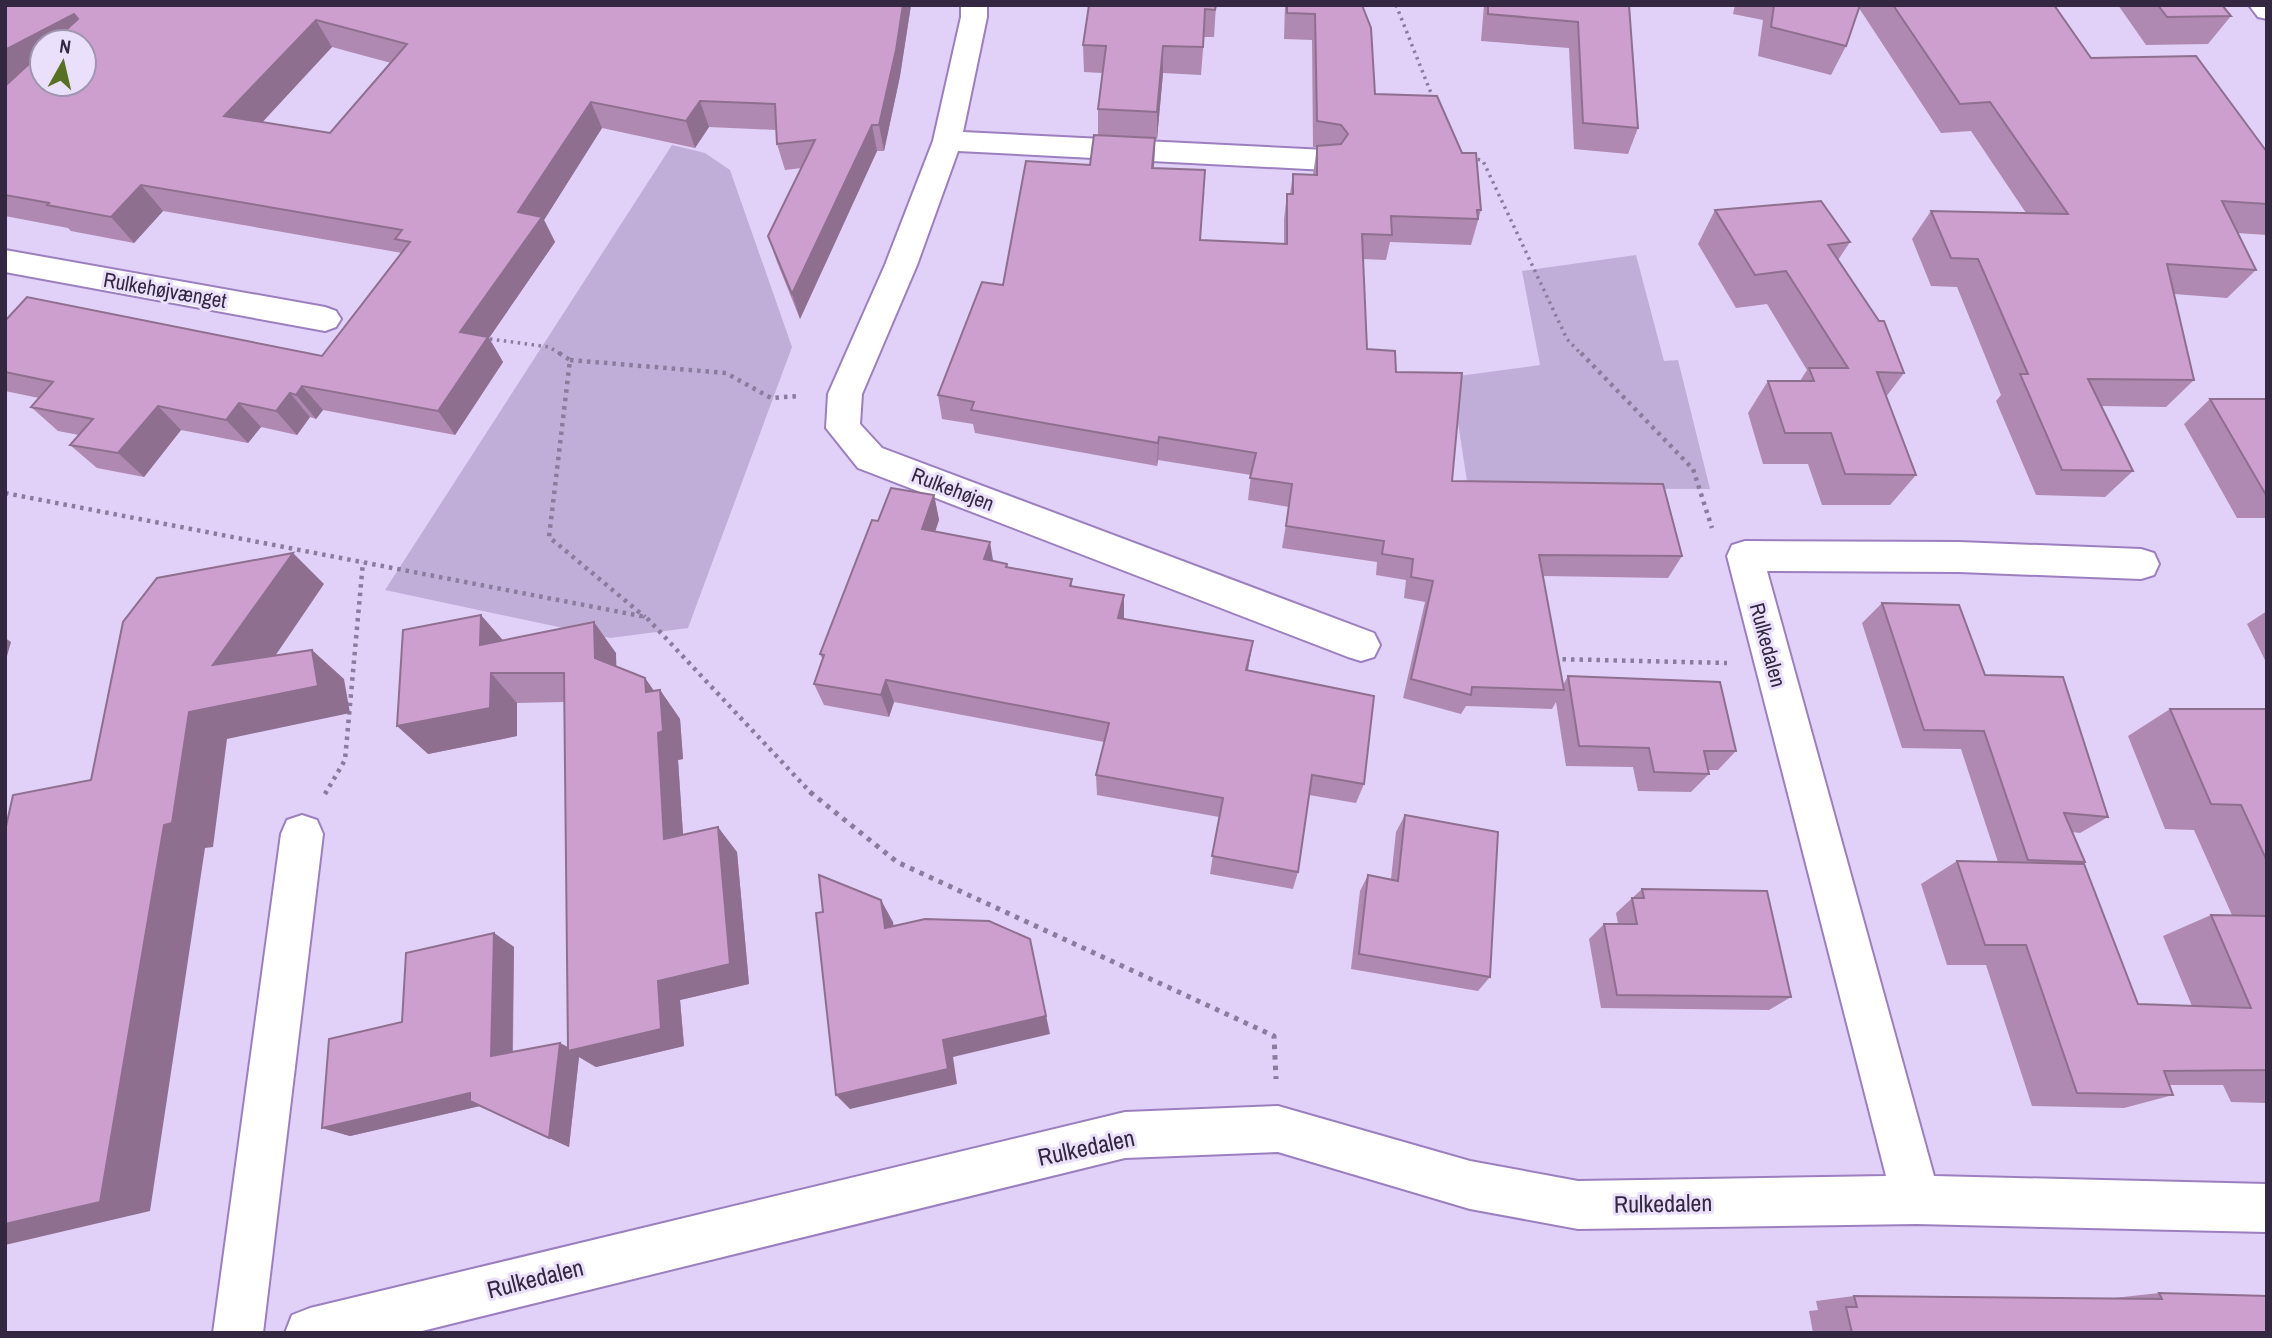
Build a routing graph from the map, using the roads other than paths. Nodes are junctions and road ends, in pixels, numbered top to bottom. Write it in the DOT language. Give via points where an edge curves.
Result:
graph roads {
  1 [pos="974,5"];
  2 [pos="2262,5"];
  3 [pos="2267,11"];
  4 [pos="947,141"];
  5 [pos="1326,160"];
  6 [pos="5,261"];
  7 [pos="325,319"];
  8 [pos="2141,564"];
  9 [pos="1361,645"];
  10 [pos="302,834"];
  11 [pos="1916,1200"];
  12 [pos="2267,1208"];
  13 [pos="238,1333"];
  14 [pos="310,1333"];
  1 -- 4 [label="street, Rulkehøjen"];
  2 -- 3 [label="street"];
  4 -- 5 [label="street"];
  4 -- 9 [label="street, Rulkehøjen" via="901,265 845,394 843,428 870,458"];
  6 -- 7 [label="street, Rulkehøjvænget"];
  8 -- 11 [label="street, Rulkedalen" via="1745,556"];
  10 -- 13 [label="street"];
  11 -- 12 [label="street, Rulkedalen"];
  11 -- 14 [label="street, Rulkedalen" via="1578,1205 1470,1185 1278,1129 1125,1135"];
}
